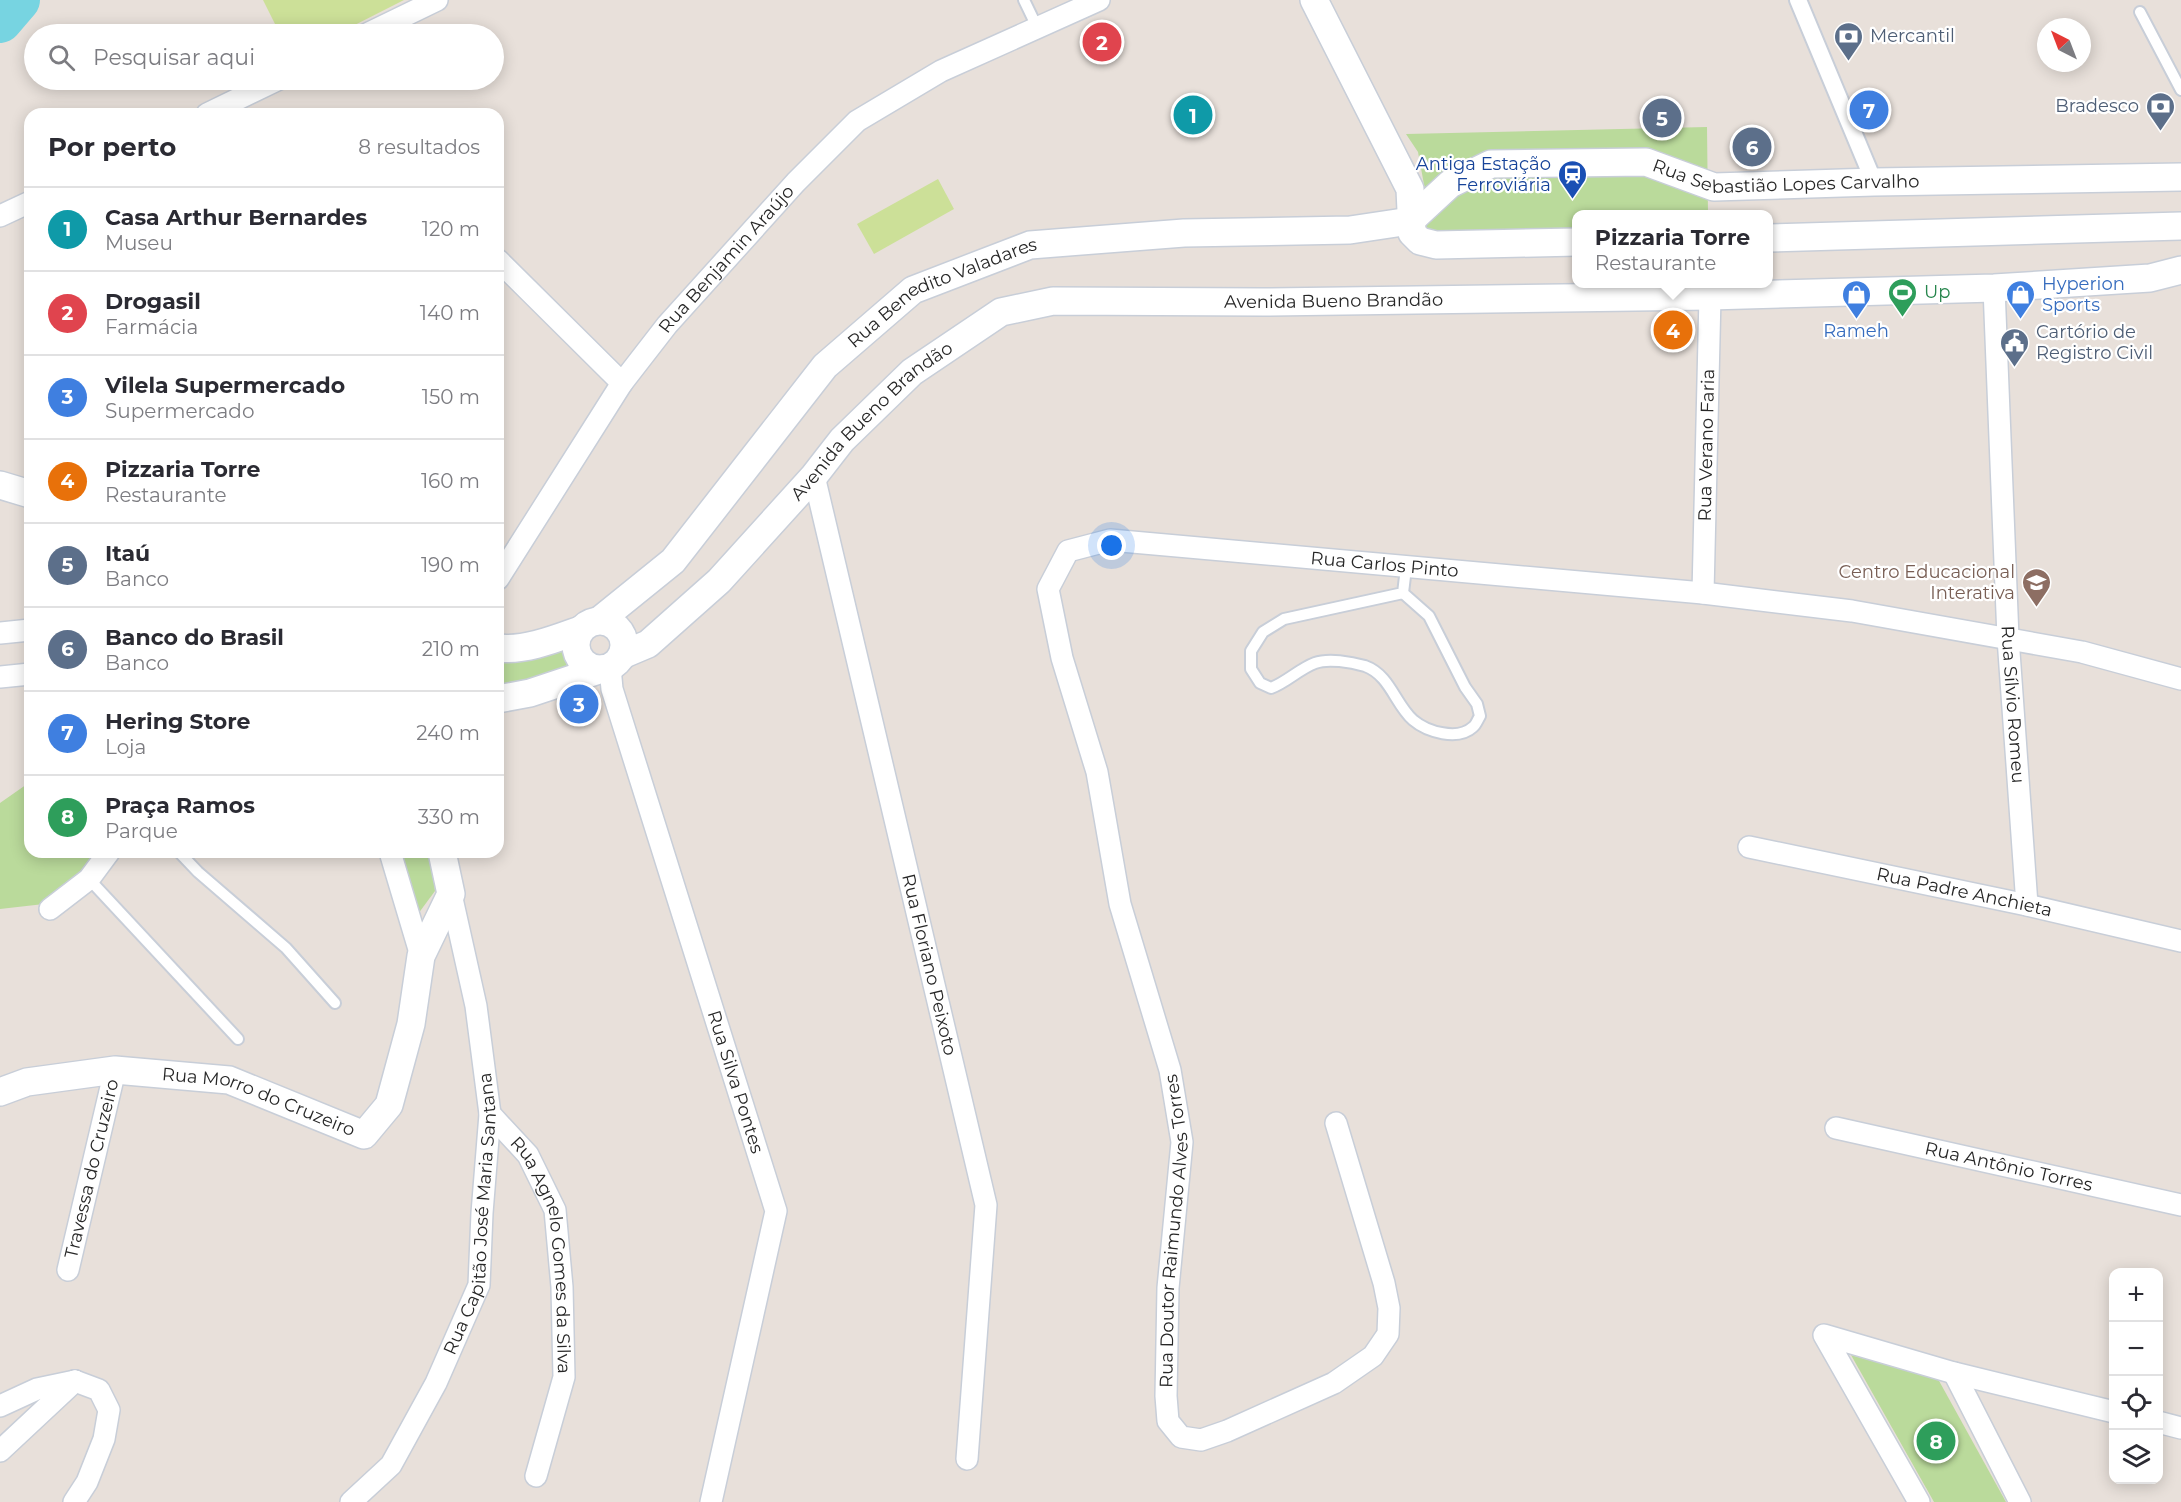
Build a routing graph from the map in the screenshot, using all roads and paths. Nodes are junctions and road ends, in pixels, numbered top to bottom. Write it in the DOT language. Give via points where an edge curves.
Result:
graph roads {
  1 [pos="437,0"];
  2 [pos="1024,0"];
  3 [pos="1099,0"];
  4 [pos="1314,0"];
  5 [pos="1798,0"];
  6 [pos="2140,12"];
  7 [pos="388,24"];
  8 [pos="1037,27"];
  9 [pos="256,90"];
  10 [pos="2181,90"];
  11 [pos="219,108"];
  12 [pos="2181,177"];
  13 [pos="1874,182"];
  14 [pos="24,205"];
  15 [pos="0,216"];
  16 [pos="1410,221"];
  17 [pos="2181,226"];
  18 [pos="1773,238"];
  19 [pos="1572,242"];
  20 [pos="504,266"];
  21 [pos="2181,270"];
  22 [pos="1994,288"];
  23 [pos="1710,296"];
  24 [pos="622,383"];
  25 [pos="814,476"];
  26 [pos="0,485"];
  27 [pos="24,492"];
  28 [pos="1068,551"];
  29 [pos="1406,568"];
  30 [pos="504,570"];
  31 [pos="1403,593"];
  32 [pos="1703,593"];
  33 [pos="590,625"];
  34 [pos="24,631"];
  35 [pos="0,633"];
  36 [pos="2008,638"];
  37 [pos="504,649"];
  38 [pos="611,664"];
  39 [pos="24,675"];
  40 [pos="0,677"];
  41 [pos="2181,679"];
  42 [pos="504,698"];
  43 [pos="1749,848"];
  44 [pos="105,858"];
  45 [pos="185,858"];
  46 [pos="392,858"];
  47 [pos="443,858"];
  48 [pos="89,879"];
  49 [pos="451,894"];
  50 [pos="2027,905"];
  51 [pos="50,909"];
  52 [pos="2181,941"];
  53 [pos="421,956"];
  54 [pos="335,1003"];
  55 [pos="238,1039"];
  56 [pos="115,1070"];
  57 [pos="0,1092"];
  58 [pos="490,1114"];
  59 [pos="1336,1123"];
  60 [pos="1836,1128"];
  61 [pos="2181,1205"];
  62 [pos="68,1270"];
  63 [pos="1954,1373"];
  64 [pos="75,1381"];
  65 [pos="0,1406"];
  66 [pos="2109,1411"];
  67 [pos="2163,1423"];
  68 [pos="2181,1428"];
  69 [pos="0,1451"];
  70 [pos="967,1459"];
  71 [pos="536,1476"];
  72 [pos="74,1502"];
  73 [pos="351,1502"];
  74 [pos="711,1502"];
  75 [pos="1919,1502"];
  76 [pos="2020,1502"];
  1 -- 7 [label="street"];
  2 -- 8 [label="lane"];
  3 -- 8 [label="street, Rua Benjamin Araújo"];
  4 -- 16 [label="street" via="1410,189"];
  5 -- 13 [label="street"];
  6 -- 10 [label="lane"];
  8 -- 24 [label="street, Rua Benjamin Araújo" via="941,71 857,121 674,316"];
  9 -- 11 [label="street"];
  12 -- 13 [label="street, Rua Sebastião Lopes Carvalho"];
  13 -- 16 [label="street, Rua Sebastião Lopes Carvalho" via="1714,187 1646,162 1491,164 1450,184"];
  14 -- 15 [label="street"];
  16 -- 19 [label="street" via="1412,233 1420,241 1436,245"];
  16 -- 33 [label="street, Rua Benedito Valadares" via="1350,230 1184,233 1030,245 912,290 825,366 673,561"];
  17 -- 18 [label="street"];
  20 -- 24 [label="street"];
  21 -- 22 [label="street, Avenida Bueno Brandão" via="2150,278"];
  22 -- 23 [label="street, Avenida Bueno Brandão"];
  22 -- 36 [label="street, Rua Sílvio Romeu"];
  23 -- 25 [label="street, Avenida Bueno Brandão" via="1263,302 1053,300 1001,312 912,372 842,440"];
  23 -- 32 [label="street, Rua Verano Faria"];
  24 -- 30 [label="street, Rua Benjamin Araújo"];
  25 -- 38 [label="street, Avenida Bueno Brandão" via="719,581 648,644"];
  25 -- 70 [label="street, Rua Floriano Peixoto" via="986,1205"];
  26 -- 27 [label="street"];
  28 -- 29 [label="street, Rua Carlos Pinto" via="1110,540"];
  28 -- 59 [label="street, Rua Doutor Raimundo Alves Torres" via="1048,589 1062,658 1097,772 1120,904 1170,1070 1182,1142 1168,1288 1166,1396 1168,1420 1181,1437 1201,1440 1227,1431 1334,1383 1373,1356 1388,1334 1389,1308 1384,1283"];
  29 -- 31 [label="lane"];
  29 -- 32 [label="street, Rua Carlos Pinto"];
  31 -- 31 [label="lane" via="1284,619 1263,632 1251,651 1251,669 1260,683 1271,688 1316,662 1367,667 1389,683 1414,720 1432,731 1452,735 1473,728 1480,716 1477,704 1429,616"];
  32 -- 36 [label="street, Rua Carlos Pinto" via="1852,611"];
  33 -- 37 [label="street, Rua Benedito Valadares" via="559,638"];
  33 -- 38 [label="street" via="608,622 620,631 624,639"];
  33 -- 38 [label="street" via="575,644 580,660 593,669"];
  34 -- 35 [label="street"];
  36 -- 41 [label="street, Rua Carlos Pinto" via="2082,652"];
  36 -- 50 [label="street, Rua Sílvio Romeu"];
  38 -- 42 [label="street, Avenida Bueno Brandão" via="530,693"];
  38 -- 74 [label="street, Rua Silva Pontes" via="612,689 776,1211"];
  39 -- 40 [label="street"];
  43 -- 50 [label="street, Rua Padre Anchieta"];
  44 -- 48 [label="street"];
  45 -- 54 [label="lane" via="286,948"];
  46 -- 53 [label="street"];
  47 -- 49 [label="street"];
  48 -- 51 [label="street"];
  48 -- 55 [label="lane"];
  49 -- 53 [label="street, Rua Morro do Cruzeiro"];
  49 -- 58 [label="street, Rua Capitão José Maria Santana" via="476,1006"];
  50 -- 52 [label="street, Rua Padre Anchieta"];
  53 -- 56 [label="street, Rua Morro do Cruzeiro" via="411,1024 389,1105 364,1135 229,1080"];
  56 -- 57 [label="street, Rua Morro do Cruzeiro" via="27,1082"];
  56 -- 62 [label="street, Travessa do Cruzeiro"];
  58 -- 71 [label="street, Rua Agnelo Gomes da Silva" via="528,1155 555,1210 564,1377"];
  58 -- 73 [label="street, Rua Capitão José Maria Santana" via="479,1285 436,1383 391,1465"];
  60 -- 61 [label="street, Rua Antônio Torres"];
  63 -- 66 [label="street"];
  63 -- 75 [label="street" via="1824,1335"];
  63 -- 76 [label="street"];
  64 -- 65 [label="street" via="37,1389"];
  64 -- 69 [label="street"];
  64 -- 72 [label="street" via="99,1390 109,1410 87,1482"];
  67 -- 68 [label="street"];
}
